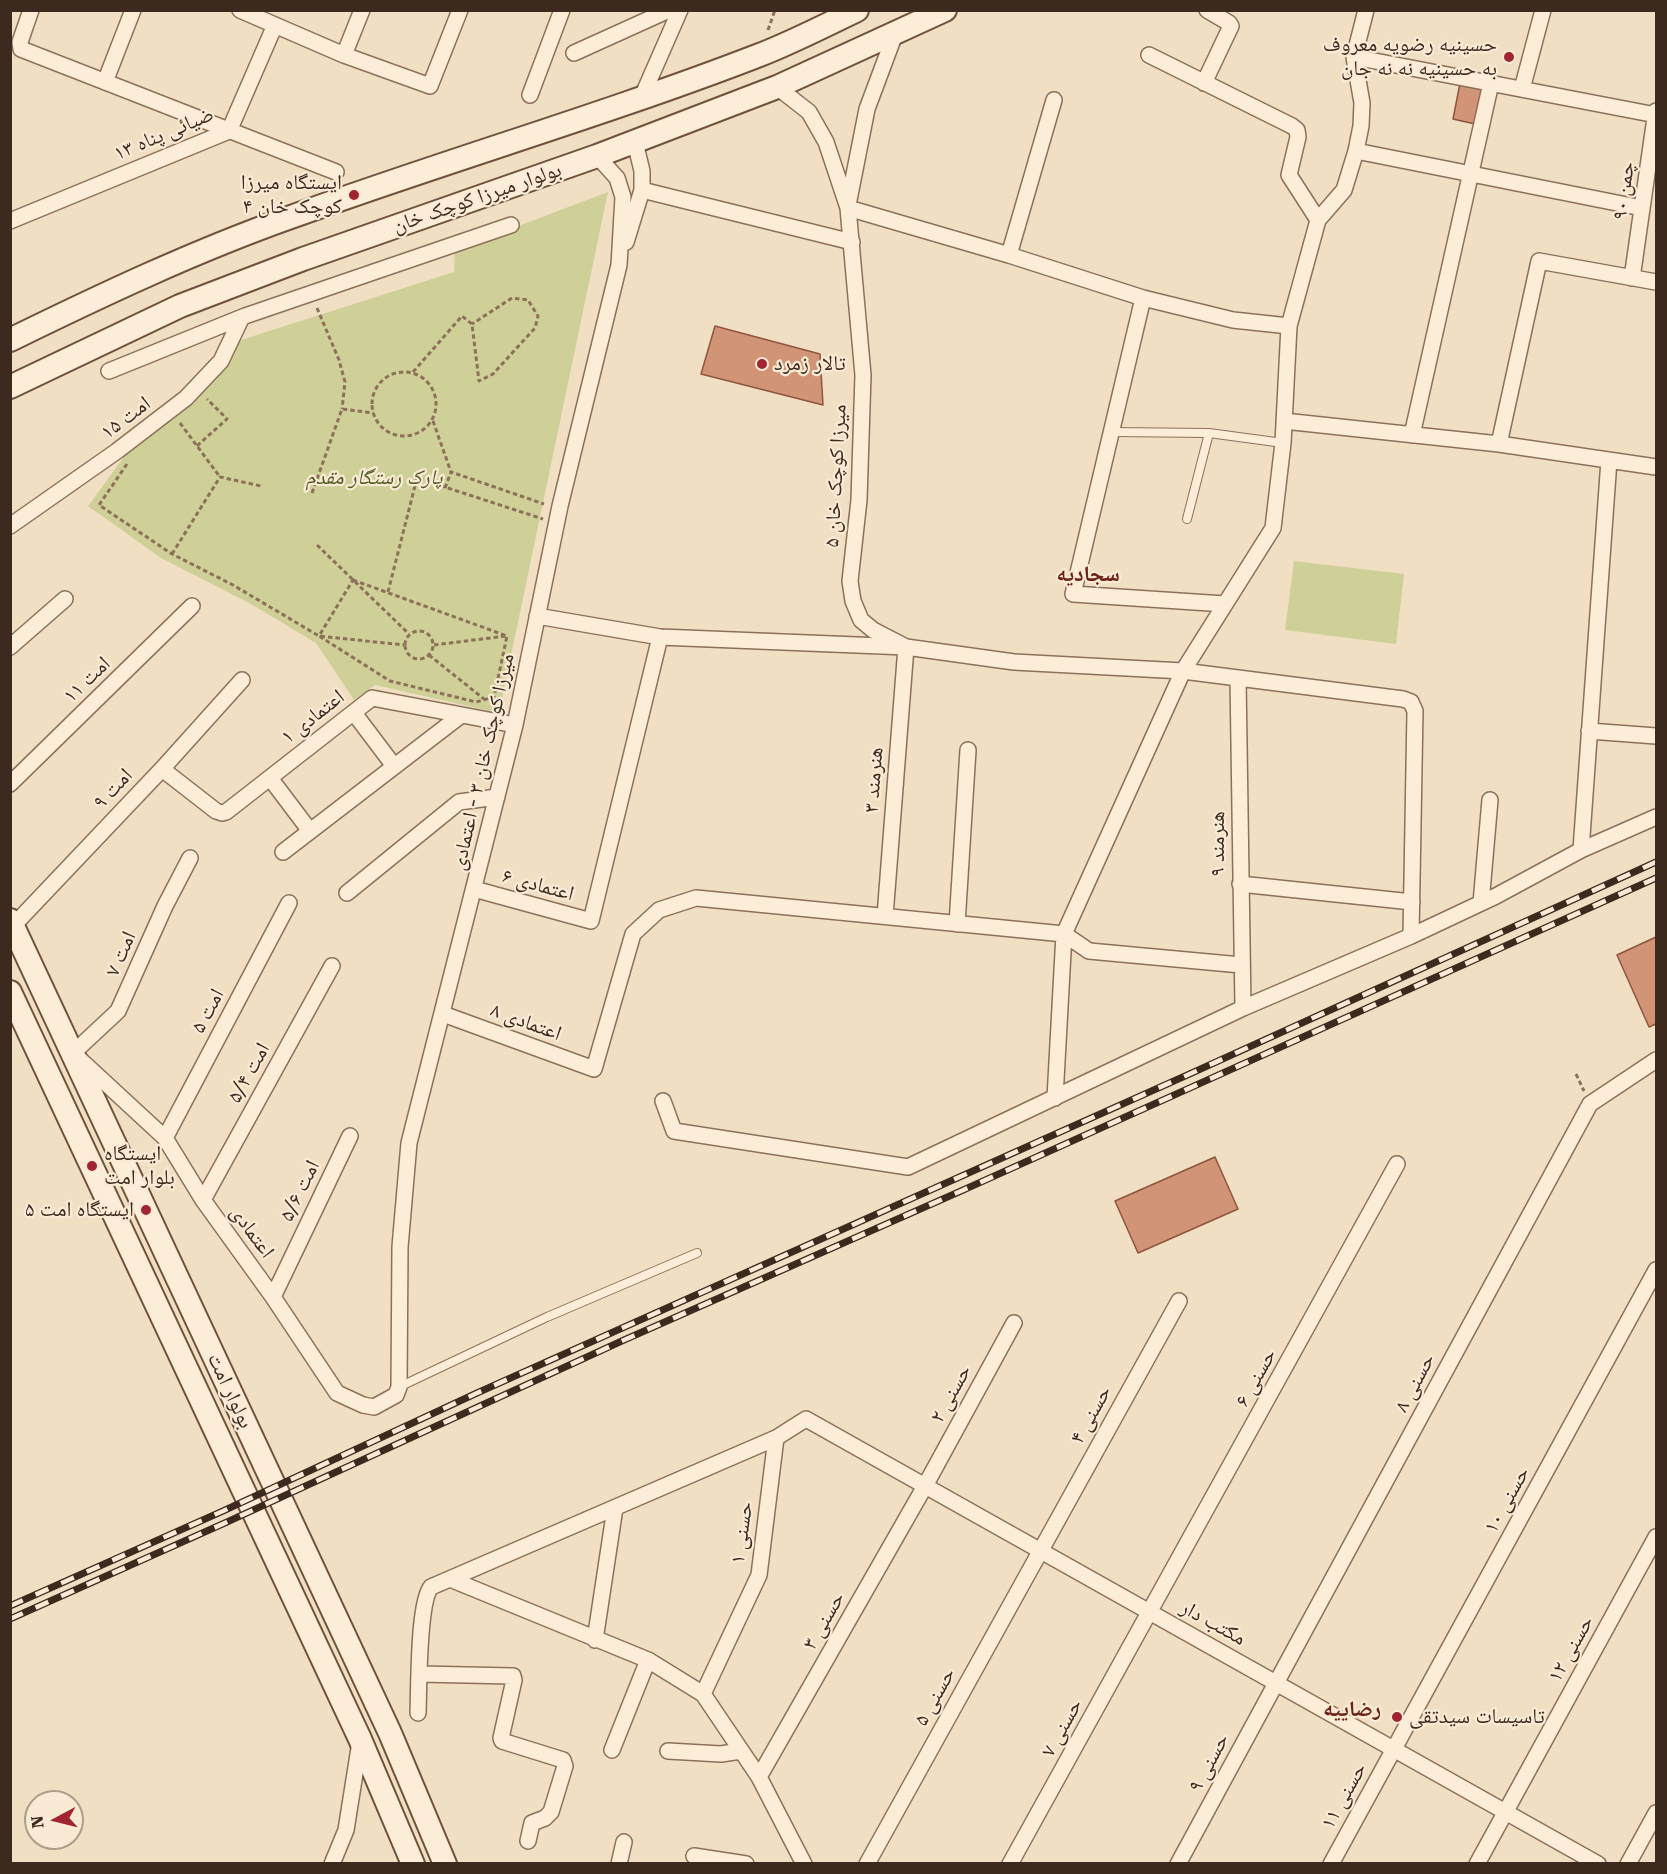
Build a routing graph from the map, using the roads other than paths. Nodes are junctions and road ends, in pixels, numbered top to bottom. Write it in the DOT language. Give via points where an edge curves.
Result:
graph roads {
  1 [pos="32,10"];
  2 [pos="134,10"];
  3 [pos="240,10"];
  4 [pos="362,10"];
  5 [pos="460,10"];
  6 [pos="562,10"];
  7 [pos="669,10"];
  8 [pos="680,10"];
  9 [pos="857,10"];
  10 [pos="945,10"];
  11 [pos="1207,10"];
  12 [pos="1366,10"];
  13 [pos="1543,10"];
  14 [pos="261,15"];
  15 [pos="275,25"];
  16 [pos="895,34"];
  17 [pos="574,53"];
  18 [pos="344,55"];
  19 [pos="1149,55"];
  20 [pos="1354,57"];
  21 [pos="105,82"];
  22 [pos="1204,83"];
  23 [pos="1491,83"];
  24 [pos="777,87"];
  25 [pos="1522,89"];
  26 [pos="530,95"];
  27 [pos="641,99"];
  28 [pos="1054,100"];
  29 [pos="1656,114"];
  30 [pos="229,131"];
  31 [pos="634,142"];
  32 [pos="1356,152"];
  33 [pos="597,156"];
  34 [pos="336,172"];
  35 [pos="1472,173"];
  36 [pos="642,190"];
  37 [pos="848,208"];
  38 [pos="1642,208"];
  39 [pos="1318,220"];
  40 [pos="10,221"];
  41 [pos="511,225"];
  42 [pos="852,242"];
  43 [pos="1009,255"];
  44 [pos="619,265"];
  45 [pos="1632,278"];
  46 [pos="1656,282"];
  47 [pos="1143,298"];
  48 [pos="241,319"];
  49 [pos="1289,326"];
  50 [pos="10,340"];
  51 [pos="109,371"];
  52 [pos="10,387"];
  53 [pos="1284,421"];
  54 [pos="1112,432"];
  55 [pos="1209,433"];
  56 [pos="1413,435"];
  57 [pos="1283,443"];
  58 [pos="1499,444"];
  59 [pos="1609,460"];
  60 [pos="1656,467"];
  61 [pos="1187,519"];
  62 [pos="10,526"];
  63 [pos="65,599"];
  64 [pos="1225,604"];
  65 [pos="192,606"];
  66 [pos="537,616"];
  67 [pos="660,637"];
  68 [pos="10,647"];
  69 [pos="906,647"];
  70 [pos="1183,671"];
  71 [pos="1238,678"];
  72 [pos="242,680"];
  73 [pos="354,713"];
  74 [pos="460,716"];
  75 [pos="515,725"];
  76 [pos="1589,731"];
  77 [pos="1656,736"];
  78 [pos="968,750"];
  79 [pos="394,766"];
  80 [pos="162,769"];
  81 [pos="270,778"];
  82 [pos="10,784"];
  83 [pos="497,797"];
  84 [pos="1490,800"];
  85 [pos="1656,817"];
  86 [pos="310,831"];
  87 [pos="1581,850"];
  88 [pos="284,852"];
  89 [pos="190,858"];
  90 [pos="1240,884"];
  91 [pos="474,889"];
  92 [pos="347,893"];
  93 [pos="1412,902"];
  94 [pos="289,903"];
  95 [pos="1481,903"];
  96 [pos="885,916"];
  97 [pos="12,923"];
  98 [pos="957,924"];
  99 [pos="1064,934"];
  100 [pos="1411,936"];
  101 [pos="1241,965"];
  102 [pos="332,966"];
  103 [pos="10,992"];
  104 [pos="1243,1008"];
  105 [pos="443,1014"];
  106 [pos="73,1053"];
  107 [pos="1656,1060"];
  108 [pos="1055,1098"];
  109 [pos="663,1101"];
  110 [pos="350,1136"];
  111 [pos="165,1138"];
  112 [pos="1397,1164"];
  113 [pos="203,1200"];
  114 [pos="697,1253"];
  115 [pos="1656,1270"];
  116 [pos="273,1297"];
  117 [pos="1179,1301"];
  118 [pos="1014,1323"];
  119 [pos="399,1388"];
  120 [pos="776,1438"];
  121 [pos="925,1486"];
  122 [pos="615,1508"];
  123 [pos="1656,1538"];
  124 [pos="1040,1550"];
  125 [pos="450,1580"];
  126 [pos="1151,1612"];
  127 [pos="595,1640"];
  128 [pos="648,1660"];
  129 [pos="420,1674"];
  130 [pos="1276,1683"];
  131 [pos="703,1694"];
  132 [pos="418,1713"];
  133 [pos="360,1739"];
  134 [pos="1394,1749"];
  135 [pos="612,1750"];
  136 [pos="668,1751"];
  137 [pos="741,1751"];
  138 [pos="759,1777"];
  139 [pos="1506,1811"];
  140 [pos="1656,1813"];
  141 [pos="528,1841"];
  142 [pos="624,1842"];
  143 [pos="694,1856"];
  144 [pos="332,1863"];
  145 [pos="413,1863"];
  146 [pos="445,1863"];
  147 [pos="619,1863"];
  148 [pos="746,1863"];
  149 [pos="804,1863"];
  150 [pos="867,1863"];
  151 [pos="1010,1863"];
  152 [pos="1178,1863"];
  153 [pos="1331,1863"];
  154 [pos="1477,1863"];
  155 [pos="1598,1863"];
  156 [pos="1628,1863"];
  1 -- 21 [label="street" via="21,49"];
  2 -- 21 [label="street"];
  3 -- 14 [label="street"];
  4 -- 18 [label="street"];
  5 -- 18 [label="street" via="430,86"];
  6 -- 26 [label="street"];
  7 -- 17 [label="street"];
  8 -- 27 [label="street"];
  9 -- 27 [label="main road, بولوار میرزا کوچک خان" via="760,55"];
  10 -- 16 [label="main road, بولوار میرزا کوچک خان"];
  11 -- 22 [label="street" via="1231,26"];
  12 -- 20 [label="street"];
  13 -- 25 [label="street"];
  14 -- 15 [label="street"];
  15 -- 18 [label="street"];
  15 -- 30 [label="street, ضیائی پناه ۱۳"];
  16 -- 24 [label="main road, بولوار میرزا کوچک خان"];
  16 -- 37 [label="street, میرزا کوچک خان ۵" via="867,109"];
  19 -- 22 [label="street"];
  20 -- 23 [label="street"];
  20 -- 32 [label="street" via="1362,103"];
  21 -- 30 [label="street"];
  22 -- 39 [label="street" via="1297,130 1289,175"];
  23 -- 25 [label="street"];
  23 -- 35 [label="street"];
  24 -- 31 [label="main road, بولوار میرزا کوچک خان"];
  24 -- 37 [label="street, میرزا کوچک خان ۵" via="810,112 826,142"];
  25 -- 29 [label="street"];
  27 -- 50 [label="main road, بولوار میرزا کوچک خان" via="290,217 165,267"];
  28 -- 43 [label="street"];
  29 -- 38 [label="street, چمن ۹۰"];
  30 -- 34 [label="street"];
  30 -- 40 [label="street, ضیائی پناه ۱۳"];
  31 -- 33 [label="main road, بولوار میرزا کوچک خان"];
  31 -- 36 [label="street" via="642,171"];
  32 -- 35 [label="street"];
  32 -- 39 [label="street" via="1344,190"];
  33 -- 44 [label="street, میرزا کوچک خان ۳ - اعتمادی" via="616,178 623,197"];
  33 -- 52 [label="main road, بولوار میرزا کوچک خان" via="180,306"];
  35 -- 38 [label="street"];
  35 -- 56 [label="street"];
  36 -- 42 [label="street"];
  36 -- 44 [label="street"];
  37 -- 42 [label="street, میرزا کوچک خان ۵"];
  37 -- 43 [label="street"];
  38 -- 45 [label="street, چمن ۹۰"];
  39 -- 49 [label="street"];
  41 -- 48 [label="street"];
  42 -- 69 [label="street, میرزا کوچک خان ۵" via="863,375 859,500 850,581 861,620"];
  43 -- 47 [label="street"];
  44 -- 66 [label="street, میرزا کوچک خان ۳ - اعتمادی"];
  45 -- 46 [label="street"];
  45 -- 58 [label="street" via="1539,261"];
  47 -- 49 [label="street" via="1233,320"];
  47 -- 54 [label="street"];
  48 -- 51 [label="street"];
  48 -- 62 [label="street, امت ۱۵" via="221,361 186,398"];
  49 -- 53 [label="street"];
  53 -- 56 [label="street"];
  53 -- 57 [label="street"];
  54 -- 55 [label="lane"];
  54 -- 64 [label="street" via="1073,594"];
  55 -- 57 [label="lane"];
  55 -- 61 [label="lane"];
  56 -- 58 [label="street"];
  57 -- 64 [label="street" via="1273,528"];
  58 -- 59 [label="street"];
  59 -- 60 [label="street"];
  59 -- 76 [label="street"];
  63 -- 68 [label="street"];
  64 -- 70 [label="street"];
  65 -- 82 [label="street, امت ۱۱"];
  66 -- 67 [label="street"];
  66 -- 75 [label="street, میرزا کوچک خان ۳ - اعتمادی"];
  67 -- 69 [label="street"];
  67 -- 91 [label="street, اعتمادی ۶" via="591,921"];
  69 -- 70 [label="street" via="1014,662"];
  69 -- 96 [label="street, هنرمند ۳"];
  70 -- 71 [label="street"];
  70 -- 99 [label="street"];
  71 -- 90 [label="street, هنرمند ۹"];
  71 -- 93 [label="street" via="1411,702 1415,711"];
  72 -- 80 [label="street, امت ۹"];
  73 -- 74 [label="street, اعتمادی ۱" via="372,698"];
  73 -- 79 [label="street"];
  73 -- 81 [label="street, اعتمادی ۱"];
  74 -- 75 [label="street, اعتمادی ۱"];
  74 -- 79 [label="street"];
  75 -- 83 [label="street, میرزا کوچک خان ۳ - اعتمادی"];
  76 -- 77 [label="street"];
  76 -- 87 [label="street"];
  78 -- 98 [label="street"];
  79 -- 86 [label="street"];
  80 -- 81 [label="street, اعتمادی ۱" via="222,813"];
  80 -- 97 [label="street, امت ۹"];
  81 -- 86 [label="street"];
  83 -- 91 [label="street, میرزا کوچک خان ۳ - اعتمادی"];
  83 -- 92 [label="street" via="459,802"];
  84 -- 95 [label="street"];
  85 -- 87 [label="street"];
  86 -- 88 [label="street"];
  87 -- 95 [label="street"];
  89 -- 106 [label="street, امت ۷" via="118,1011"];
  90 -- 93 [label="street"];
  90 -- 101 [label="street, هنرمند ۹"];
  91 -- 105 [label="street, میرزا کوچک خان ۳ - اعتمادی"];
  93 -- 100 [label="street"];
  94 -- 111 [label="street, امت ۵"];
  95 -- 100 [label="street"];
  96 -- 98 [label="street"];
  96 -- 105 [label="street, اعتمادی ۸" via="696,898 659,910 633,934 594,1069"];
  97 -- 106 [label="main road, بولوار امت"];
  98 -- 99 [label="street"];
  99 -- 101 [label="street" via="1089,951"];
  99 -- 108 [label="street"];
  100 -- 104 [label="street"];
  101 -- 104 [label="street, هنرمند ۹"];
  102 -- 113 [label="street, امت ۵/۴"];
  103 -- 133 [label="main road, بولوار امت"];
  104 -- 108 [label="street"];
  105 -- 119 [label="street, میرزا کوچک خان ۳ - اعتمادی" via="409,1143 400,1247"];
  106 -- 111 [label="street, اعتمادی"];
  106 -- 146 [label="main road, بولوار امت" via="390,1733"];
  107 -- 130 [label="street, حسنی ۸" via="1590,1104"];
  108 -- 109 [label="street" via="908,1167 674,1131"];
  110 -- 116 [label="street, امت ۵/۶"];
  111 -- 113 [label="street, اعتمادی"];
  112 -- 126 [label="street, حسنی ۶"];
  113 -- 116 [label="street, اعتمادی"];
  114 -- 119 [label="lane" via="547,1317"];
  115 -- 134 [label="street, حسنی ۱۰"];
  116 -- 119 [label="street, اعتمادی" via="337,1393 374,1407 396,1395"];
  117 -- 124 [label="street, حسنی ۴"];
  118 -- 121 [label="street, حسنی ۲"];
  120 -- 121 [label="street, مکتب دار" via="806,1419"];
  120 -- 122 [label="street"];
  120 -- 131 [label="street, حسنی ۱" via="759,1575"];
  121 -- 124 [label="street, مکتب دار"];
  121 -- 138 [label="street, حسنی ۳"];
  122 -- 125 [label="street"];
  122 -- 127 [label="street"];
  123 -- 139 [label="street, حسنی ۱۲"];
  124 -- 126 [label="street, مکتب دار"];
  124 -- 150 [label="street, حسنی ۵"];
  125 -- 127 [label="street"];
  125 -- 129 [label="street" via="431,1587 427,1594"];
  126 -- 130 [label="street, مکتب دار"];
  126 -- 151 [label="street, حسنی ۷"];
  127 -- 128 [label="street"];
  128 -- 131 [label="street"];
  128 -- 135 [label="street"];
  129 -- 132 [label="street"];
  129 -- 141 [label="street" via="513,1676 502,1741 563,1760 565,1766 551,1812 532,1823"];
  130 -- 134 [label="street, مکتب دار"];
  130 -- 152 [label="street, حسنی ۹"];
  131 -- 137 [label="street"];
  133 -- 144 [label="street" via="346,1830"];
  133 -- 145 [label="main road, بولوار امت"];
  134 -- 139 [label="street, مکتب دار"];
  134 -- 153 [label="street, حسنی ۱۱"];
  136 -- 137 [label="street"];
  137 -- 138 [label="street"];
  138 -- 149 [label="street"];
  139 -- 154 [label="street, حسنی ۱۲"];
  139 -- 155 [label="street, مکتب دار"];
  140 -- 156 [label="street"];
  142 -- 147 [label="street"];
  143 -- 148 [label="street"];
}
